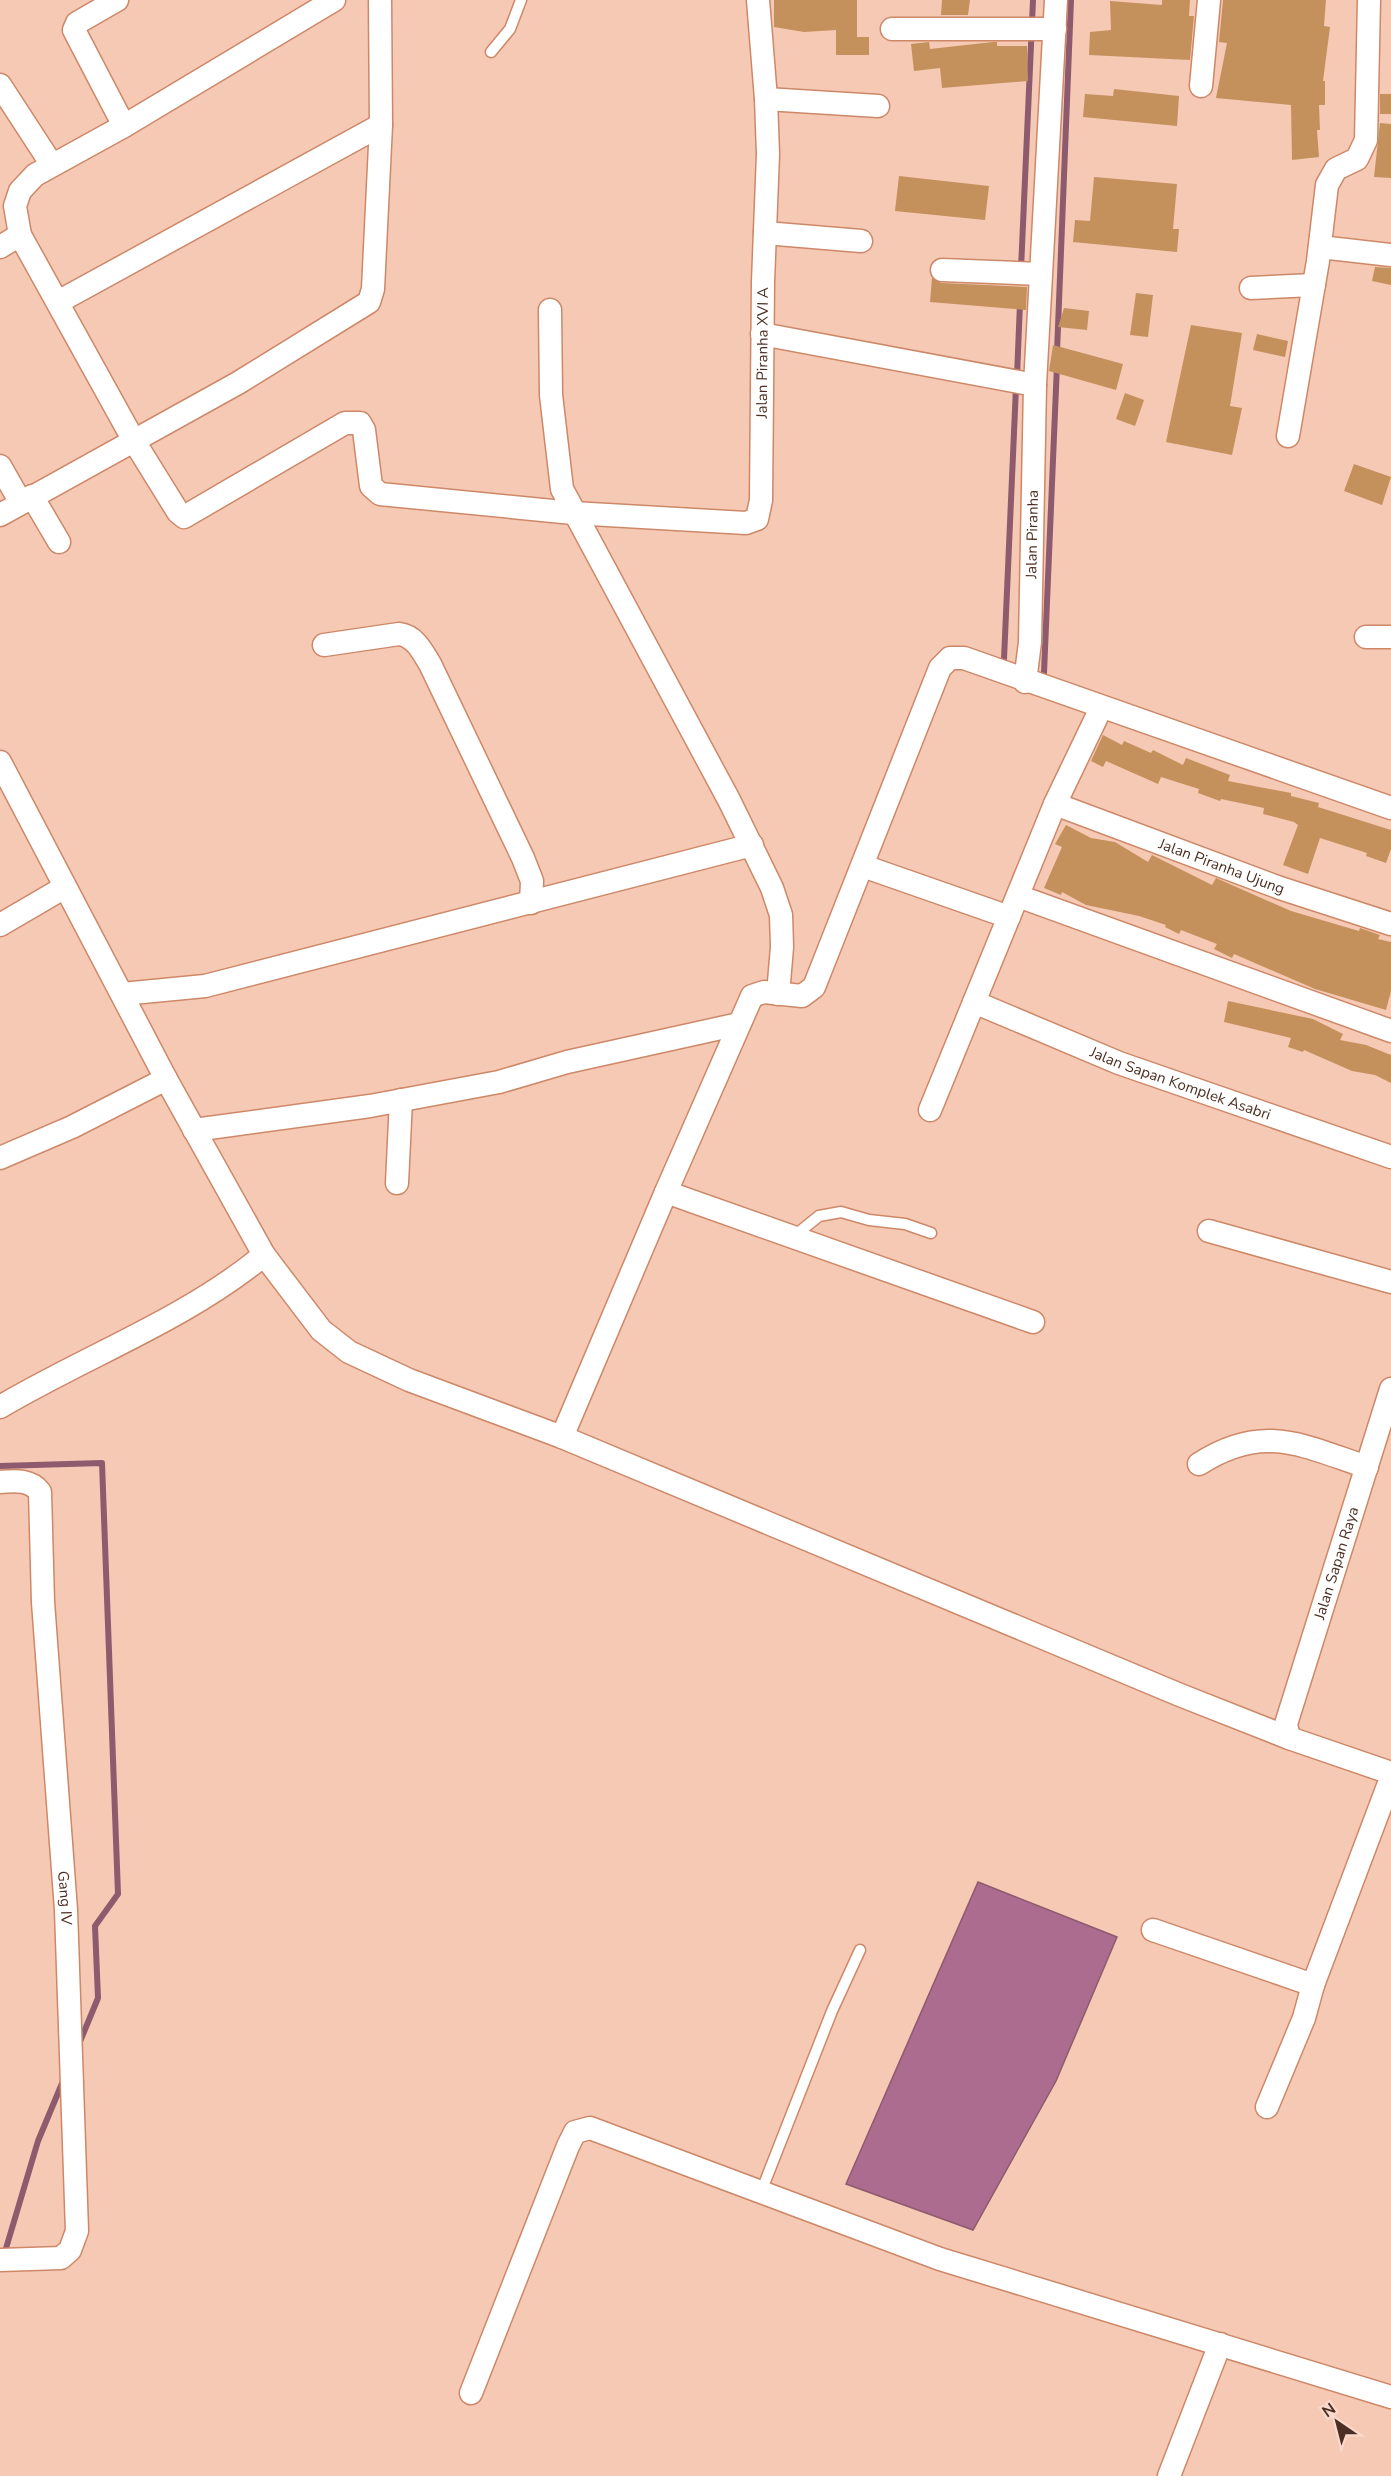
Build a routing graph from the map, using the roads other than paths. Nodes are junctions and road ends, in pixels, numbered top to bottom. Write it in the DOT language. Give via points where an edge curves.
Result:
graph roads {
  1 [pos="117,0"];
  2 [pos="334,0"];
  3 [pos="380,0"];
  4 [pos="521,0"];
  5 [pos="758,0"];
  6 [pos="1056,0"];
  7 [pos="1209,0"];
  8 [pos="1369,0"];
  9 [pos="96,6"];
  10 [pos="892,29"];
  11 [pos="1055,29"];
  12 [pos="491,52"];
  13 [pos="0,85"];
  14 [pos="1200,86"];
  15 [pos="766,99"];
  16 [pos="878,106"];
  17 [pos="381,125"];
  18 [pos="124,126"];
  19 [pos="52,165"];
  20 [pos="765,233"];
  21 [pos="20,235"];
  22 [pos="861,241"];
  23 [pos="0,247"];
  24 [pos="1320,247"];
  25 [pos="1391,255"];
  26 [pos="942,270"];
  27 [pos="1040,274"];
  28 [pos="1314,285"];
  29 [pos="1251,288"];
  30 [pos="58,302"];
  31 [pos="550,310"];
  32 [pos="762,334"];
  33 [pos="1035,385"];
  34 [pos="1288,436"];
  35 [pos="134,441"];
  36 [pos="0,466"];
  37 [pos="26,500"];
  38 [pos="573,513"];
  39 [pos="0,515"];
  40 [pos="59,542"];
  41 [pos="1366,637"];
  42 [pos="1391,638"];
  43 [pos="324,645"];
  44 [pos="1025,682"];
  45 [pos="1101,708"];
  46 [pos="0,762"];
  47 [pos="1055,804"];
  48 [pos="1391,808"];
  49 [pos="752,845"];
  50 [pos="863,866"];
  51 [pos="65,887"];
  52 [pos="1018,896"];
  53 [pos="531,903"];
  54 [pos="1009,917"];
  55 [pos="1391,924"];
  56 [pos="0,926"];
  57 [pos="122,994"];
  58 [pos="778,994"];
  59 [pos="974,1002"];
  60 [pos="739,1024"];
  61 [pos="1391,1031"];
  62 [pos="166,1078"];
  63 [pos="401,1100"];
  64 [pos="930,1110"];
  65 [pos="194,1130"];
  66 [pos="1391,1157"];
  67 [pos="0,1158"];
  68 [pos="397,1183"];
  69 [pos="666,1192"];
  70 [pos="1209,1231"];
  71 [pos="931,1233"];
  72 [pos="793,1237"];
  73 [pos="264,1255"];
  74 [pos="1391,1281"];
  75 [pos="1033,1322"];
  76 [pos="1391,1389"];
  77 [pos="0,1407"];
  78 [pos="562,1437"];
  79 [pos="1199,1464"];
  80 [pos="1367,1467"];
  81 [pos="0,1482"];
  82 [pos="1289,1737"];
  83 [pos="1391,1773"];
  84 [pos="1391,1778"];
  85 [pos="1153,1930"];
  86 [pos="860,1950"];
  87 [pos="1313,1985"];
  88 [pos="1267,2107"];
  89 [pos="761,2192"];
  90 [pos="7,2260"];
  91 [pos="1220,2344"];
  92 [pos="471,2393"];
  93 [pos="1391,2397"];
  94 [pos="1169,2476"];
  1 -- 9 [label="street"];
  2 -- 18 [label="street"];
  3 -- 17 [label="street"];
  4 -- 12 [label="lane" via="510,29"];
  5 -- 15 [label="street, Jalan Piranha XVI A"];
  6 -- 11 [label="street, Jalan Piranha"];
  7 -- 14 [label="street"];
  8 -- 24 [label="street" via="1366,140 1357,159 1335,169 1330,176"];
  9 -- 18 [label="street" via="77,23 74,35"];
  10 -- 11 [label="street"];
  11 -- 27 [label="street, Jalan Piranha"];
  13 -- 19 [label="street"];
  15 -- 16 [label="street"];
  15 -- 20 [label="street, Jalan Piranha XVI A"];
  17 -- 30 [label="street"];
  17 -- 35 [label="street" via="373,288 369,302 238,383"];
  18 -- 19 [label="street"];
  19 -- 21 [label="street" via="20,190 15,206"];
  20 -- 22 [label="street"];
  20 -- 32 [label="street, Jalan Piranha XVI A"];
  21 -- 23 [label="street"];
  21 -- 30 [label="street"];
  24 -- 25 [label="street"];
  24 -- 28 [label="street"];
  26 -- 27 [label="street"];
  27 -- 33 [label="street, Jalan Piranha"];
  28 -- 29 [label="street"];
  28 -- 34 [label="street"];
  30 -- 35 [label="street"];
  31 -- 38 [label="street" via="551,395 557,457 562,489"];
  32 -- 33 [label="street"];
  32 -- 38 [label="street, Jalan Piranha XVI A" via="761,500 757,519 746,523"];
  33 -- 44 [label="street, Jalan Piranha" via="1030,642"];
  35 -- 37 [label="street"];
  35 -- 38 [label="street" via="184,517 352,422 360,423 364,430 371,486 380,494"];
  36 -- 37 [label="street"];
  37 -- 39 [label="street"];
  37 -- 40 [label="street"];
  38 -- 49 [label="street"];
  41 -- 42 [label="street"];
  43 -- 53 [label="street" via="399,634 415,641 430,664 523,858 532,881"];
  44 -- 45 [label="street"];
  44 -- 50 [label="street" via="964,658 950,658 940,668"];
  45 -- 47 [label="street"];
  45 -- 48 [label="street"];
  46 -- 51 [label="street"];
  47 -- 52 [label="street"];
  47 -- 55 [label="street, Jalan Piranha Ujung" via="1280,888"];
  49 -- 53 [label="street"];
  49 -- 58 [label="street" via="781,915"];
  50 -- 54 [label="street"];
  50 -- 58 [label="street" via="814,987 802,996"];
  51 -- 56 [label="street"];
  51 -- 57 [label="street"];
  52 -- 54 [label="street"];
  52 -- 61 [label="street"];
  53 -- 57 [label="street" via="205,986"];
  54 -- 59 [label="street"];
  57 -- 62 [label="street"];
  58 -- 60 [label="street" via="764,992 752,996"];
  59 -- 64 [label="street"];
  59 -- 66 [label="street, Jalan Sapan Komplek Asabri" via="1119,1063"];
  60 -- 63 [label="street" via="567,1062 499,1082"];
  60 -- 69 [label="street"];
  62 -- 65 [label="street"];
  62 -- 67 [label="street" via="72,1127"];
  63 -- 65 [label="street"];
  63 -- 68 [label="street"];
  65 -- 73 [label="street"];
  69 -- 72 [label="street"];
  69 -- 78 [label="street"];
  70 -- 74 [label="street"];
  71 -- 72 [label="lane" via="841,1212 819,1216"];
  72 -- 75 [label="street"];
  73 -- 77 [label="street" via="240,1275 150,1330 49,1378"];
  73 -- 78 [label="street" via="321,1330 349,1352 409,1380"];
  76 -- 80 [label="street, Jalan Sapan Raya"];
  78 -- 82 [label="street"];
  79 -- 80 [label="street" via="1217,1452 1266,1439 1304,1446"];
  80 -- 82 [label="street, Jalan Sapan Raya" via="1286,1724"];
  81 -- 90 [label="street, Gang IV" via="21,1480 40,1492 43,1602 66,1910 77,2231 70,2250 61,2258"];
  82 -- 83 [label="street"];
  84 -- 87 [label="street"];
  85 -- 87 [label="street"];
  86 -- 89 [label="lane"];
  87 -- 88 [label="street" via="1304,2018"];
  89 -- 91 [label="street" via="940,2259"];
  89 -- 92 [label="street" via="590,2128 576,2132"];
  91 -- 93 [label="street"];
  91 -- 94 [label="street"];
}
